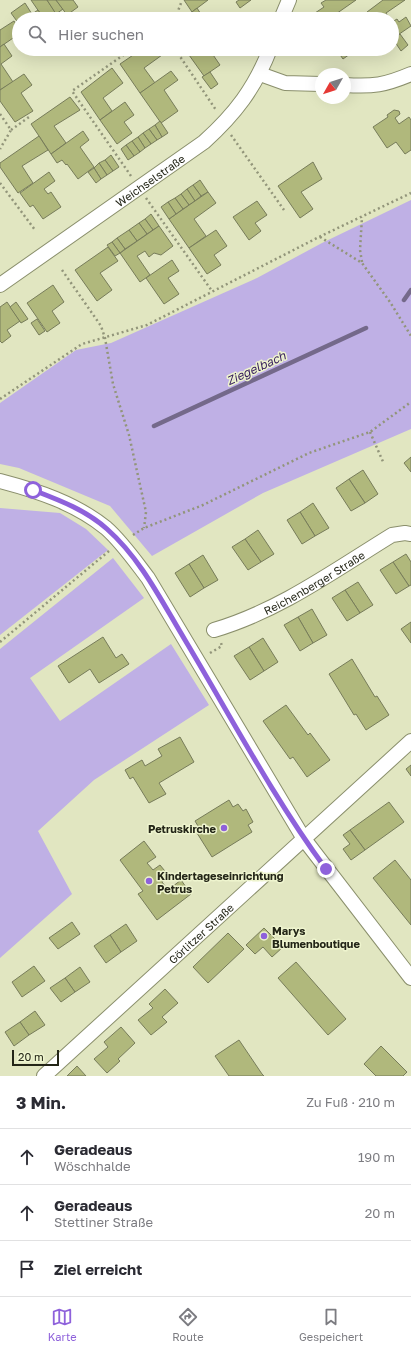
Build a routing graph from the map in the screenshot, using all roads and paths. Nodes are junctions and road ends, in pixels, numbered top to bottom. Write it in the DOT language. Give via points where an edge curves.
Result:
graph roads {
  1 [pos="289,0"];
  2 [pos="181,3"];
  3 [pos="178,12"];
  4 [pos="284,12"];
  5 [pos="122,56"];
  6 [pos="180,56"];
  7 [pos="267,56"];
  8 [pos="260,74"];
  9 [pos="411,74"];
  10 [pos="315,84"];
  11 [pos="351,86"];
  12 [pos="0,114"];
  13 [pos="218,114"];
  14 [pos="28,117"];
  15 [pos="11,130"];
  16 [pos="227,131"];
  17 [pos="0,149"];
  18 [pos="132,178"];
  19 [pos="0,182"];
  20 [pos="411,193"];
  21 [pos="145,197"];
  22 [pos="284,210"];
  23 [pos="362,217"];
  24 [pos="35,230"];
  25 [pos="319,237"];
  26 [pos="362,263"];
  27 [pos="62,270"];
  28 [pos="0,284"];
  29 [pos="212,291"];
  30 [pos="411,336"];
  31 [pos="105,338"];
  32 [pos="0,400"];
  33 [pos="411,402"];
  34 [pos="370,432"];
  35 [pos="384,464"];
  36 [pos="0,481"];
  37 [pos="144,528"];
  38 [pos="411,534"];
  39 [pos="120,543"];
  40 [pos="214,630"];
  41 [pos="0,642"];
  42 [pos="198,661"];
  43 [pos="411,741"];
  44 [pos="304,839"];
  45 [pos="411,978"];
  46 [pos="44,1076"];
  1 -- 4 [label="street"];
  2 -- 3 [label="path"];
  5 -- 18 [label="path" via="72,91"];
  6 -- 13 [label="path"];
  7 -- 8 [label="street, Weichselstraße"];
  8 -- 10 [label="street" via="285,83"];
  8 -- 28 [label="street, Weichselstraße" via="222,126 204,142"];
  9 -- 11 [label="street" via="387,84"];
  12 -- 15 [label="path"];
  14 -- 15 [label="path"];
  15 -- 17 [label="path"];
  16 -- 22 [label="path"];
  19 -- 24 [label="path"];
  20 -- 23 [label="path"];
  21 -- 29 [label="path"];
  23 -- 25 [label="path"];
  23 -- 26 [label="path"];
  25 -- 26 [label="path"];
  25 -- 29 [label="path"];
  26 -- 30 [label="path"];
  27 -- 31 [label="path" via="101,326"];
  29 -- 31 [label="path" via="147,325"];
  31 -- 32 [label="path" via="82,344"];
  31 -- 37 [label="path" via="113,384 129,435 146,512"];
  33 -- 34 [label="path"];
  34 -- 35 [label="path"];
  34 -- 37 [label="path" via="309,453 203,505"];
  36 -- 39 [label="street" via="33,490 84,512 107,529"];
  37 -- 39 [label="path"];
  38 -- 40 [label="street, Reichenberger Straße" via="392,535 287,599 240,622"];
  39 -- 41 [label="path"];
  39 -- 42 [label="street" via="148,578"];
  40 -- 42 [label="path" via="222,646"];
  42 -- 44 [label="street"];
  43 -- 44 [label="street, Görlitzer Straße"];
  44 -- 45 [label="street"];
  44 -- 46 [label="street, Görlitzer Straße"];
}
